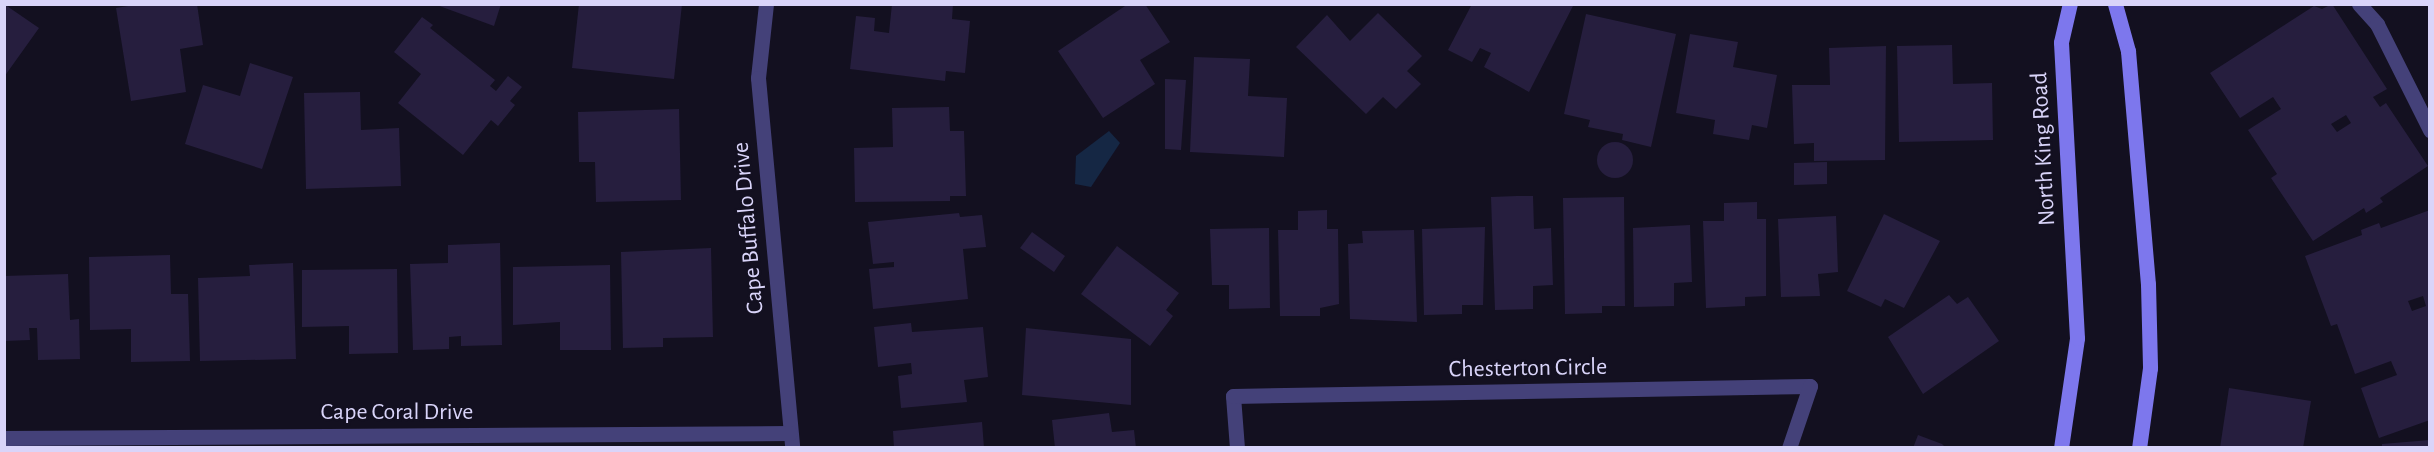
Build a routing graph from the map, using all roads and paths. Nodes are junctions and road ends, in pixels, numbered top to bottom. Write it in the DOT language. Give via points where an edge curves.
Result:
graph roads {
  1 [pos="766,4"];
  2 [pos="2070,4"];
  3 [pos="2115,4"];
  4 [pos="2359,4"];
  5 [pos="2430,130"];
  6 [pos="4,438"];
  7 [pos="791,440"];
  8 [pos="1237,447"];
  9 [pos="1789,447"];
  10 [pos="2061,447"];
  11 [pos="2139,447"];
  1 -- 7 [label="street, Cape Buffalo Drive" via="758,78"];
  2 -- 10 [label="main road, North King Road" via="2061,42 2075,367"];
  3 -- 11 [label="main road" via="2128,51 2148,284 2150,368"];
  4 -- 5 [label="street" via="2377,24"];
  6 -- 7 [label="street, Cape Coral Drive"];
  8 -- 9 [label="street, Chesterton Circle" via="1233,396 1810,386"];
}
